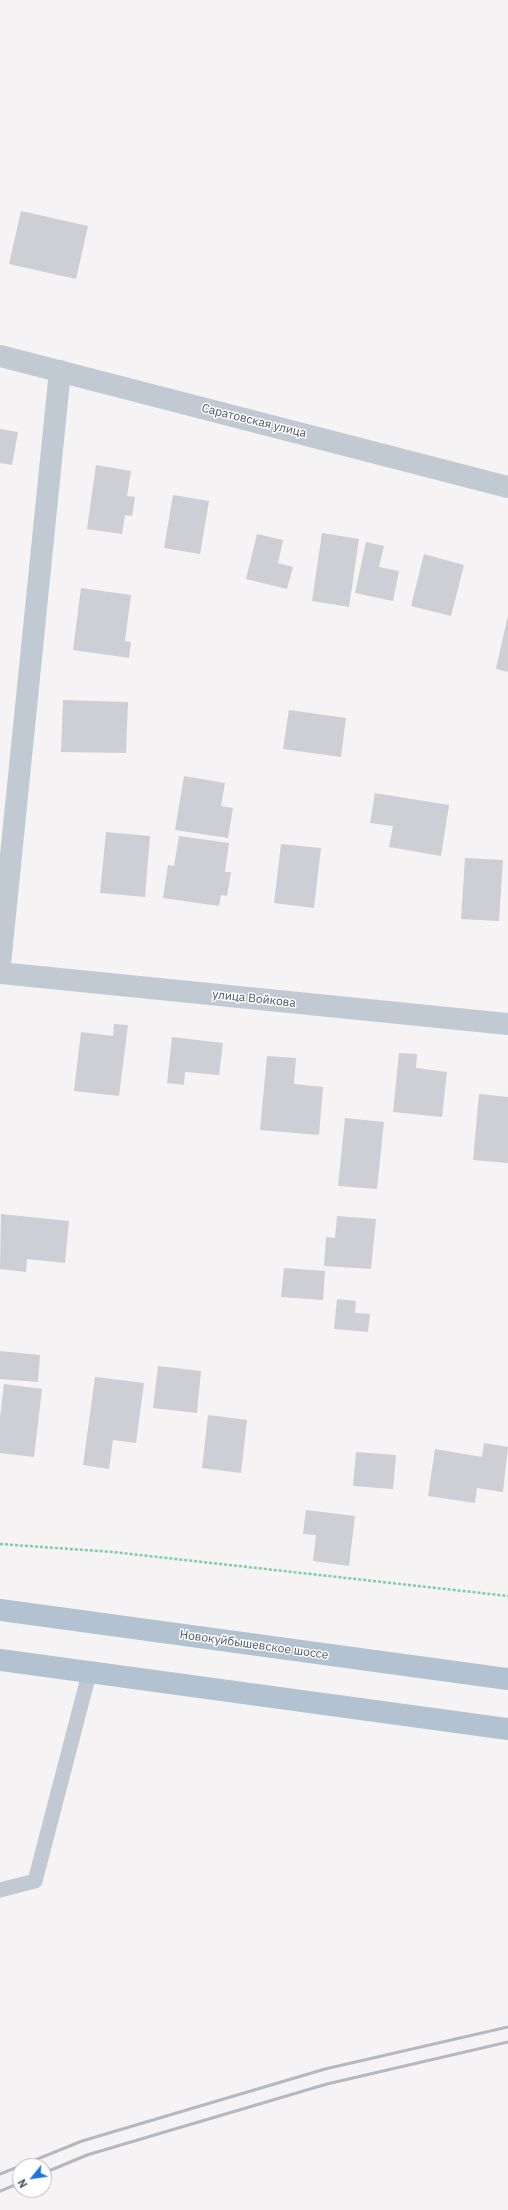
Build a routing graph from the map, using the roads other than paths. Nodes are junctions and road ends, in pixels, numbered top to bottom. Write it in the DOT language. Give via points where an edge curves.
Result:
graph roads {
  1 [pos="0,356"];
  2 [pos="60,371"];
  3 [pos="508,487"];
  4 [pos="0,964"];
  5 [pos="0,973"];
  6 [pos="508,1024"];
  7 [pos="0,1610"];
  8 [pos="0,1660"];
  9 [pos="89,1674"];
  10 [pos="508,1679"];
  11 [pos="508,1729"];
  12 [pos="0,1890"];
  1 -- 2 [label="street, Саратовская улица"];
  2 -- 3 [label="street, Саратовская улица"];
  2 -- 4 [label="street"];
  5 -- 6 [label="street, улица Войкова"];
  7 -- 10 [label="main road, Новокуйбышевское шоссе"];
  8 -- 9 [label="main road"];
  9 -- 11 [label="main road"];
  9 -- 12 [label="lane" via="35,1881"];
}
